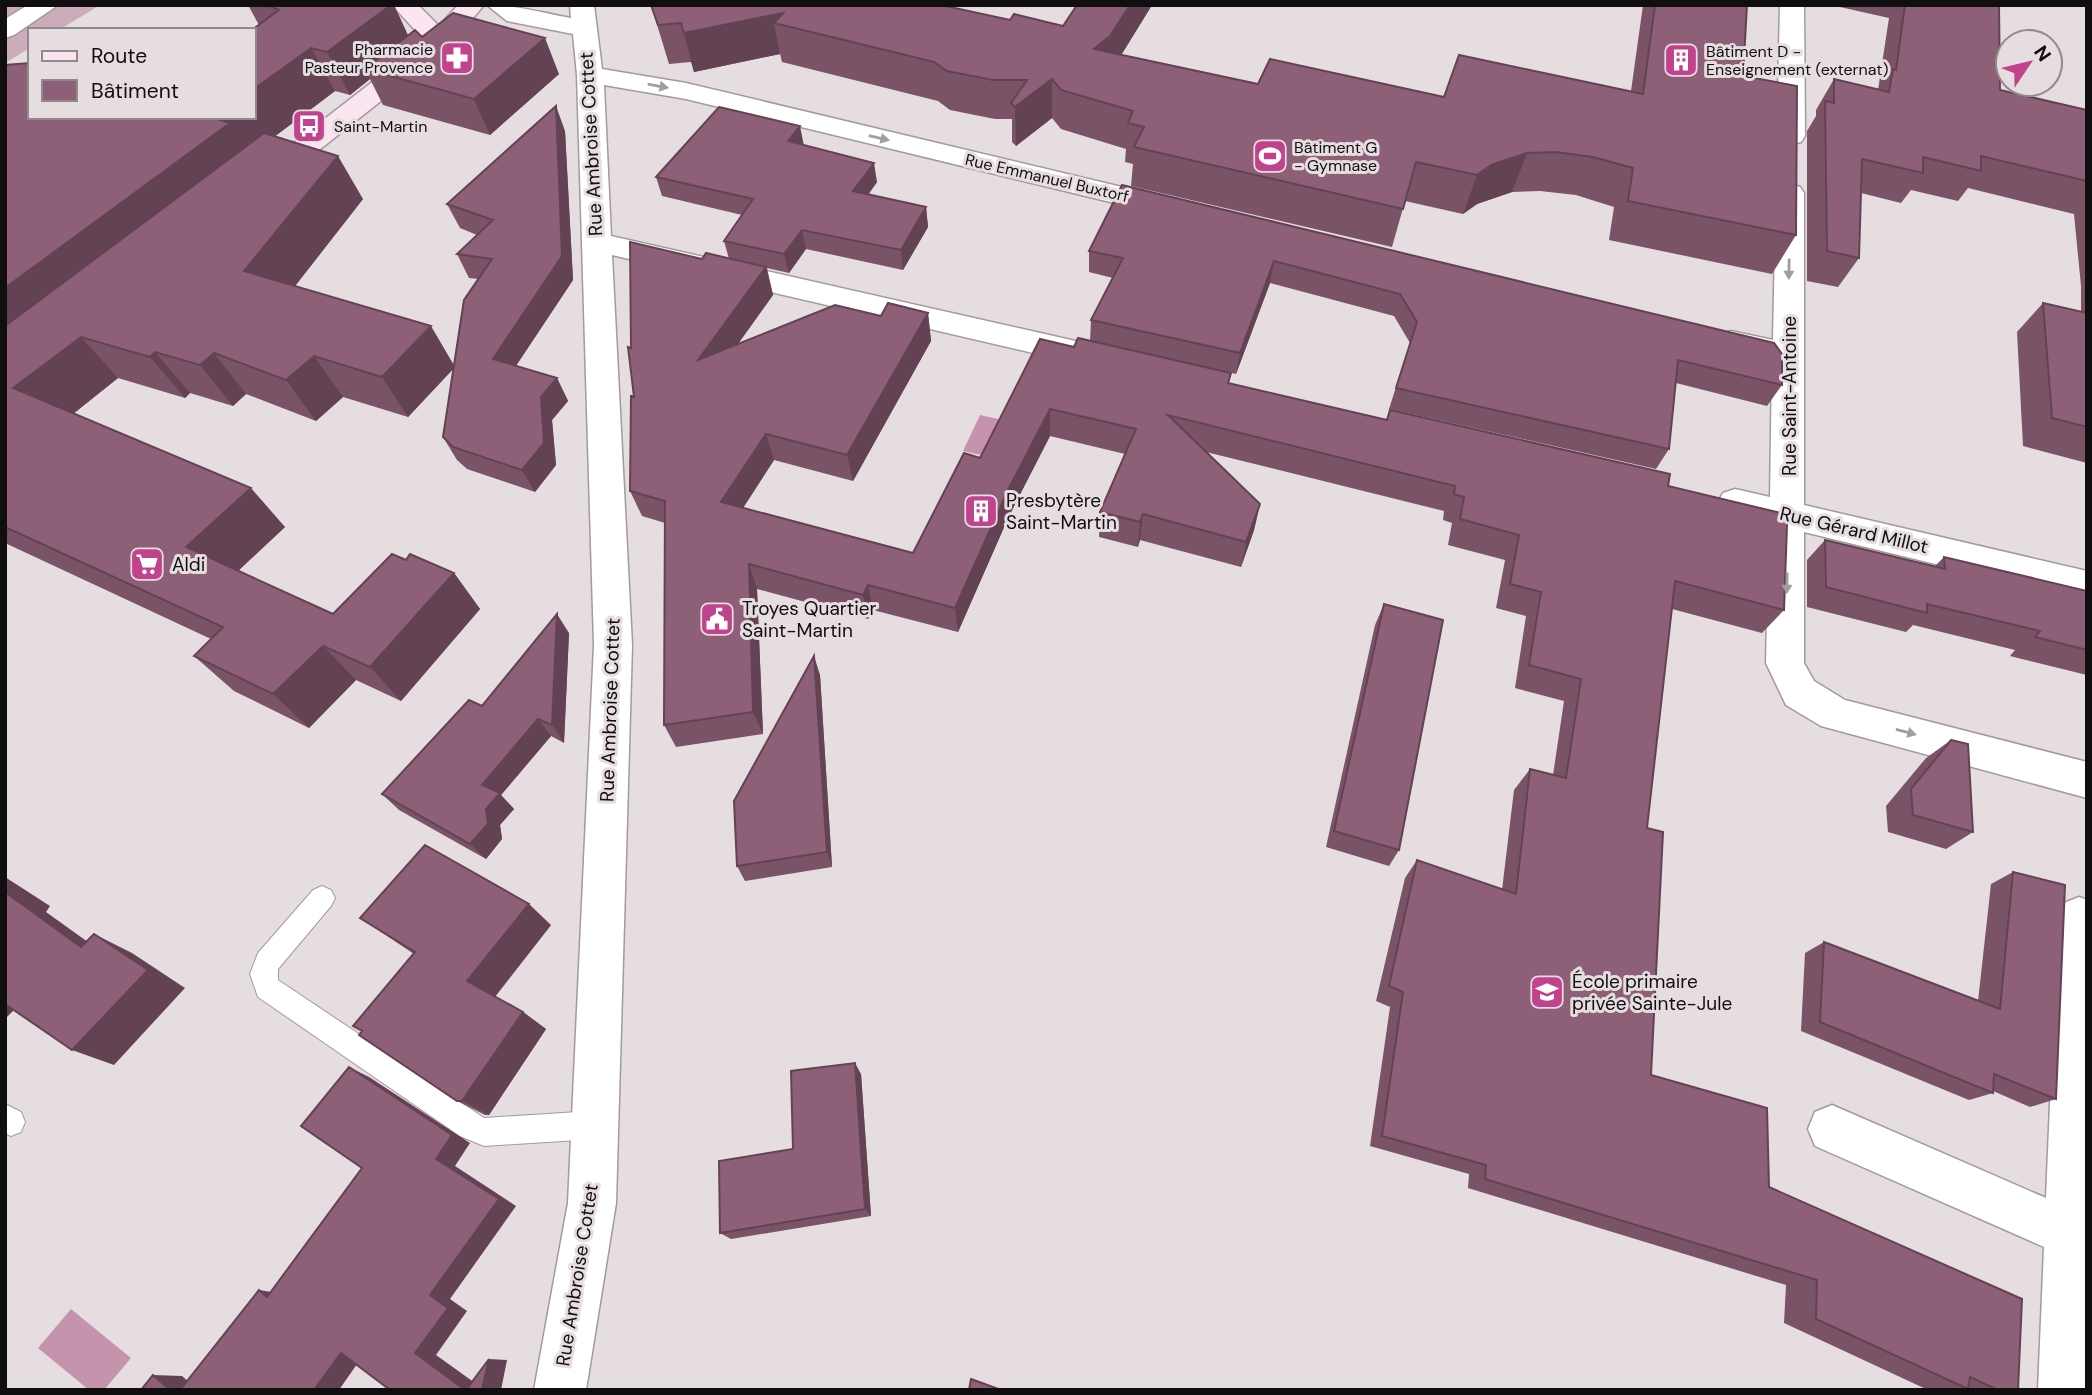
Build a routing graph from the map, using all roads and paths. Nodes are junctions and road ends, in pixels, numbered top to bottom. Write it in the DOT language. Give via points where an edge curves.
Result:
graph roads {
  1 [pos="46,5"];
  2 [pos="404,5"];
  3 [pos="471,5"];
  4 [pos="499,5"];
  5 [pos="1793,5"];
  6 [pos="574,13"];
  7 [pos="5,30"];
  8 [pos="440,42"];
  9 [pos="590,75"];
  10 [pos="242,196"];
  11 [pos="1189,212"];
  12 [pos="597,242"];
  13 [pos="1706,336"];
  14 [pos="1788,355"];
  15 [pos="1114,360"];
  16 [pos="1709,497"];
  17 [pos="1788,515"];
  18 [pos="2087,586"];
  19 [pos="2087,780"];
  20 [pos="322,898"];
  21 [pos="2079,917"];
  22 [pos="594,1125"];
  23 [pos="1832,1129"];
  24 [pos="2078,1238"];
  25 [pos="560,1390"];
  26 [pos="2064,1390"];
  1 -- 7 [label="street"];
  2 -- 8 [label="main road"];
  3 -- 8 [label="main road"];
  4 -- 6 [label="street" via="516,16"];
  5 -- 14 [label="street, Rue Saint-Antoine, one-way"];
  6 -- 9 [label="street, Rue Ambroise Cottet"];
  8 -- 10 [label="main road"];
  9 -- 11 [label="street, Rue Emmanuel Buxtorf, one-way" via="686,91"];
  9 -- 12 [label="street, Rue Ambroise Cottet"];
  12 -- 15 [label="street"];
  12 -- 22 [label="street, Rue Ambroise Cottet" via="613,645"];
  13 -- 14 [label="street"];
  14 -- 17 [label="street, Rue Saint-Antoine"];
  16 -- 17 [label="street, Rue Gérard Millot"];
  17 -- 18 [label="street, Rue Gérard Millot"];
  17 -- 19 [label="street, Rue Saint-Antoine, one-way" via="1785,663 1800,693 1835,714"];
  20 -- 22 [label="lane" via="267,962 263,974 267,988 484,1132"];
  21 -- 24 [label="street"];
  22 -- 25 [label="street, Rue Ambroise Cottet" via="592,1203"];
  23 -- 24 [label="street"];
  24 -- 26 [label="street"];
}
